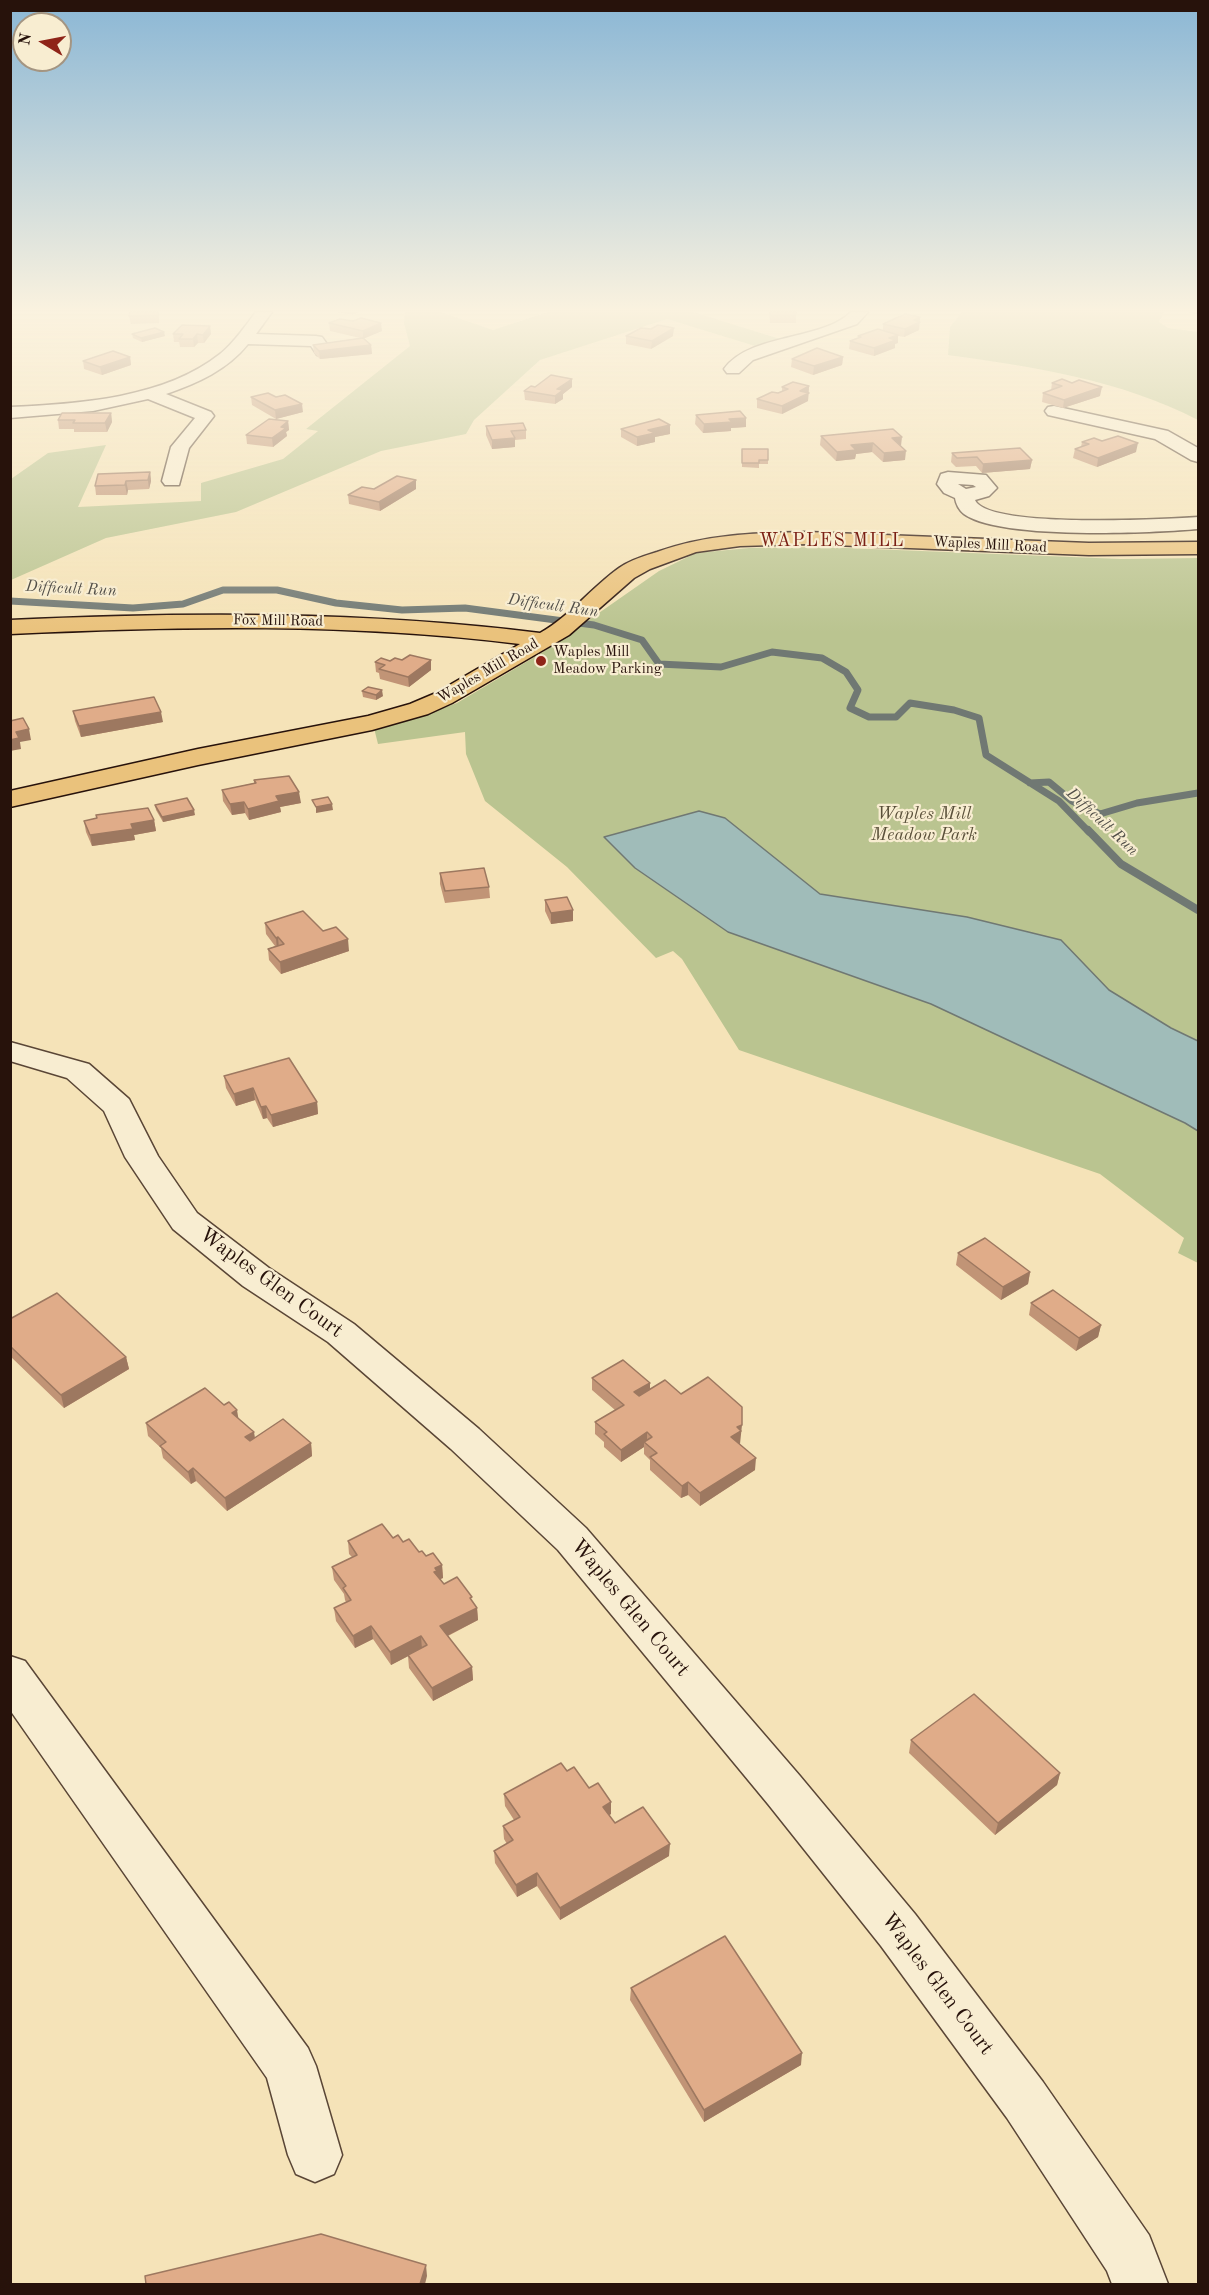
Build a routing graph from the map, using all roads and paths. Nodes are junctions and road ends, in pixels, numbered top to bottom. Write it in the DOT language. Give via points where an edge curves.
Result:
graph roads {
  1 [pos="204,419"];
  2 [pos="1090,419"];
  3 [pos="1198,456"];
  4 [pos="172,481"];
  5 [pos="964,495"];
  6 [pos="1198,523"];
  7 [pos="1198,548"];
  8 [pos="10,627"];
  9 [pos="552,635"];
  10 [pos="10,799"];
  11 [pos="10,1051"];
  12 [pos="10,1674"];
  13 [pos="315,2155"];
  14 [pos="1140,2284"];
  1 -- 4 [label="street" via="180,447"];
  2 -- 3 [label="street" via="1161,435"];
  5 -- 6 [label="street" via="966,506 972,510 1019,521 1084,525"];
  7 -- 9 [label="main road, Waples Mill Road" via="1089,549 807,537 692,546 626,573"];
  8 -- 9 [label="main road, Fox Mill Road" via="281,620"];
  9 -- 10 [label="main road, Waples Mill Road" via="444,698 394,717"];
  11 -- 14 [label="street, Waples Glen Court" via="78,1071 118,1106 142,1158 185,1221 256,1277 341,1333 465,1439 572,1539 898,1930 1025,2100 1128,2255"];
  12 -- 13 [label="street" via="290,2066"];
}
